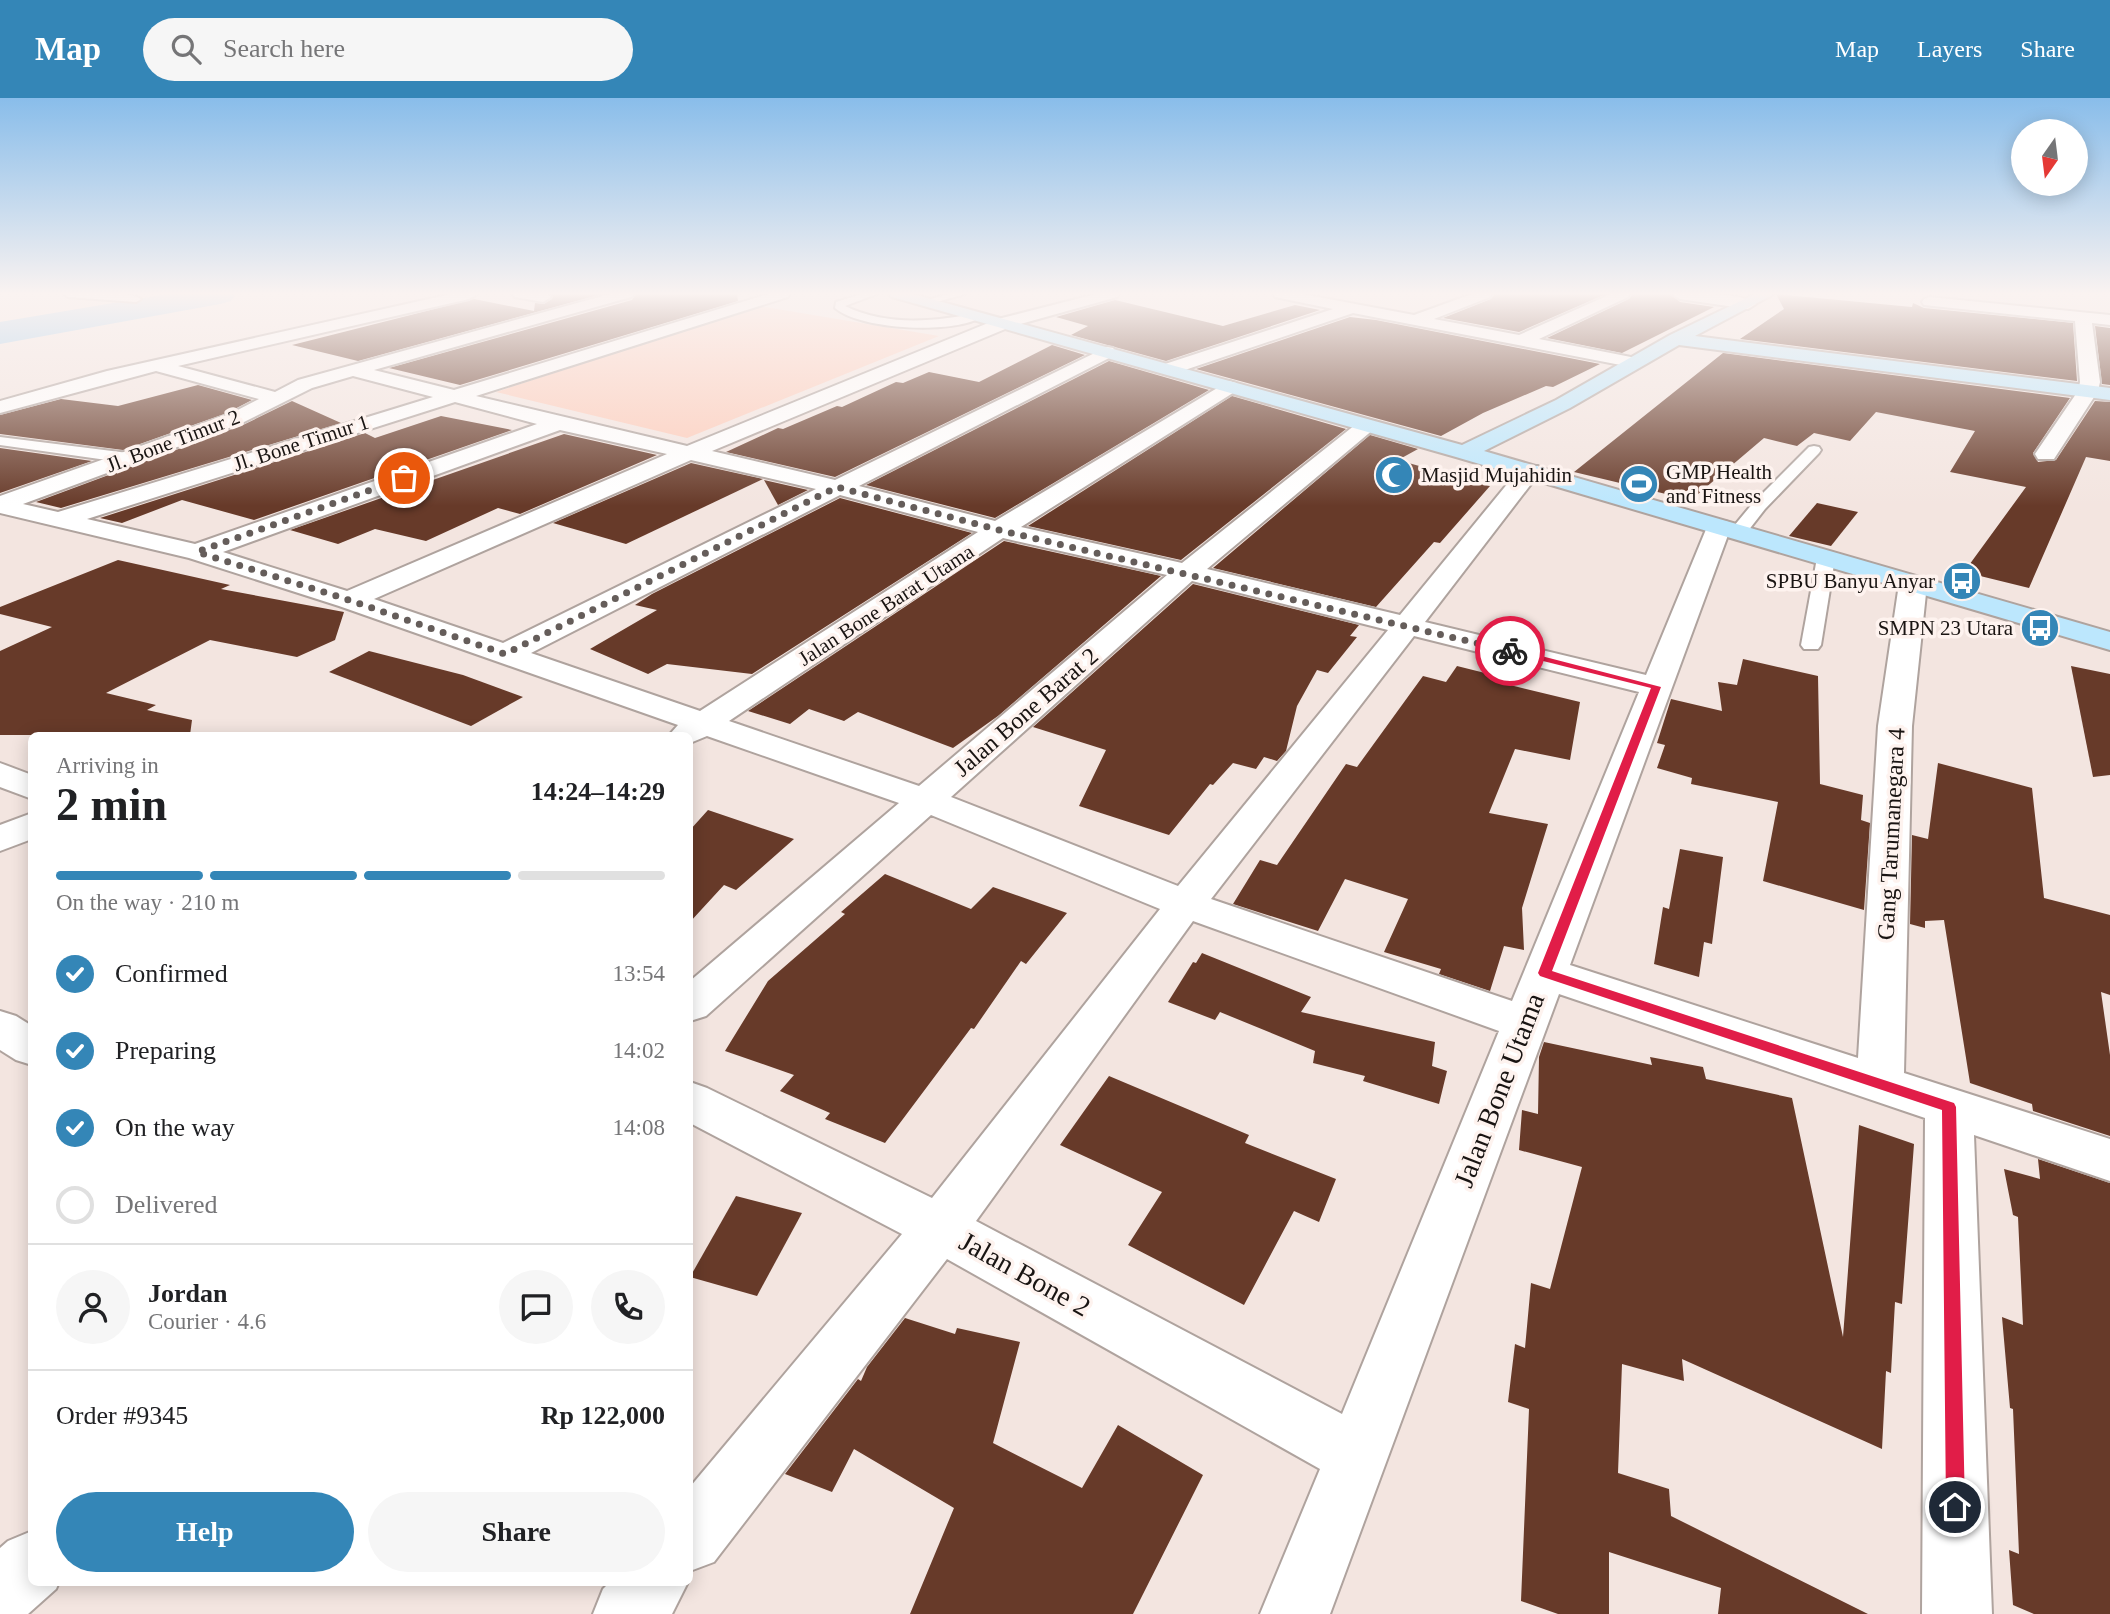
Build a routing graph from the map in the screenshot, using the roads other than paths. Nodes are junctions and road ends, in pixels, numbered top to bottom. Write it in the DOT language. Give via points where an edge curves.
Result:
graph roads {
  1 [pos="162,365"];
  2 [pos="377,365"];
  3 [pos="552,365"];
  4 [pos="902,365"];
  5 [pos="1082,365"];
  6 [pos="1153,365"];
  7 [pos="1182,365"];
  8 [pos="1633,365"];
  9 [pos="1880,365"];
  10 [pos="2088,365"];
  11 [pos="157,366"];
  12 [pos="1169,369"];
  13 [pos="355,371"];
  14 [pos="22,383"];
  15 [pos="1229,387"];
  16 [pos="56,390"];
  17 [pos="2088,391"];
  18 [pos="2110,394"];
  19 [pos="450,396"];
  20 [pos="276,398"];
  21 [pos="1563,404"];
  22 [pos="0,407"];
  23 [pos="559,423"];
  24 [pos="1367,425"];
  25 [pos="0,442"];
  26 [pos="1814,450"];
  27 [pos="1464,452"];
  28 [pos="689,453"];
  29 [pos="2046,454"];
  30 [pos="128,458"];
  31 [pos="1530,471"];
  32 [pos="1577,485"];
  33 [pos="837,487"];
  34 [pos="0,505"];
  35 [pos="61,519"];
  36 [pos="999,530"];
  37 [pos="1729,530"];
  38 [pos="197,552"];
  39 [pos="1826,558"];
  40 [pos="1187,572"];
  41 [pos="1913,584"];
  42 [pos="349,600"];
  43 [pos="1407,625"];
  44 [pos="2110,641"];
  45 [pos="1811,645"];
  46 [pos="505,654"];
  47 [pos="1656,687"];
  48 [pos="694,729"];
  49 [pos="0,774"];
  50 [pos="28,786"];
  51 [pos="925,800"];
  52 [pos="28,826"];
  53 [pos="0,840"];
  54 [pos="1185,904"];
  55 [pos="1545,973"];
  56 [pos="693,1002"];
  57 [pos="1525,1023"];
  58 [pos="0,1028"];
  59 [pos="28,1046"];
  60 [pos="1880,1084"];
  61 [pos="693,1103"];
  62 [pos="1949,1107"];
  63 [pos="2110,1160"];
  64 [pos="940,1227"];
  65 [pos="1356,1455"];
  66 [pos="693,1534"];
  67 [pos="28,1568"];
  68 [pos="651,1586"];
  69 [pos="0,1593"];
  70 [pos="628,1614"];
  71 [pos="1294,1614"];
  72 [pos="1957,1614"];
  1 -- 11 [label="street"];
  2 -- 13 [label="street, Jl. Bone Timur 2"];
  3 -- 19 [label="street, Jl. Bone Timur 1"];
  4 -- 28 [label="street"];
  5 -- 33 [label="street"];
  6 -- 12 [label="main road"];
  7 -- 12 [label="street"];
  8 -- 21 [label="main road"];
  9 -- 17 [label="main road"];
  10 -- 17 [label="street"];
  11 -- 16 [label="street"];
  11 -- 20 [label="street"];
  12 -- 15 [label="main road"];
  13 -- 19 [label="street"];
  13 -- 20 [label="street, Jl. Bone Timur 2" via="305,384"];
  14 -- 16 [label="street"];
  15 -- 24 [label="main road"];
  15 -- 36 [label="street, Jalan Bone Barat Utama"];
  16 -- 22 [label="street"];
  17 -- 18 [label="main road"];
  17 -- 29 [label="street"];
  19 -- 23 [label="street"];
  19 -- 35 [label="street, Jl. Bone Timur 1"];
  20 -- 30 [label="street, Jl. Bone Timur 2" via="235,419"];
  21 -- 27 [label="main road"];
  21 -- 32 [label="main road" via="1527,432 1522,442 1542,466"];
  23 -- 28 [label="street"];
  23 -- 38 [label="street"];
  24 -- 27 [label="main road"];
  24 -- 40 [label="street, Jalan Bone Barat 2"];
  25 -- 30 [label="lane"];
  26 -- 37 [label="lane"];
  27 -- 31 [label="main road"];
  28 -- 33 [label="street"];
  28 -- 42 [label="street"];
  30 -- 34 [label="street, Jl. Bone Timur 2"];
  31 -- 32 [label="main road"];
  31 -- 43 [label="street"];
  32 -- 37 [label="main road"];
  33 -- 36 [label="street"];
  33 -- 46 [label="street"];
  34 -- 35 [label="street"];
  35 -- 38 [label="street"];
  36 -- 40 [label="street"];
  36 -- 48 [label="street, Jalan Bone Barat Utama"];
  37 -- 39 [label="main road"];
  37 -- 47 [label="street, Jalan Bone Utama"];
  38 -- 42 [label="street"];
  39 -- 41 [label="main road"];
  39 -- 45 [label="lane"];
  40 -- 43 [label="street"];
  40 -- 51 [label="street, Jalan Bone Barat 2"];
  41 -- 44 [label="main road"];
  41 -- 60 [label="street, Gang Tarumanegara 4" via="1895,726"];
  42 -- 46 [label="street"];
  43 -- 47 [label="street"];
  43 -- 54 [label="street"];
  46 -- 48 [label="street"];
  47 -- 55 [label="street, Jalan Bone Utama"];
  48 -- 51 [label="street"];
  49 -- 50 [label="street"];
  51 -- 54 [label="street"];
  51 -- 56 [label="street, Jalan Bone Barat 2"];
  52 -- 53 [label="street"];
  54 -- 57 [label="street"];
  54 -- 64 [label="street"];
  55 -- 57 [label="street, Jalan Bone Utama"];
  55 -- 60 [label="street"];
  57 -- 65 [label="street, Jalan Bone Utama"];
  58 -- 59 [label="street"];
  60 -- 62 [label="street"];
  61 -- 64 [label="street, Jalan Bone 2"];
  62 -- 63 [label="street"];
  62 -- 72 [label="street"];
  64 -- 65 [label="street, Jalan Bone 2"];
  64 -- 66 [label="street"];
  65 -- 71 [label="street, Jalan Bone Utama"];
  67 -- 69 [label="street"];
  68 -- 70 [label="street"];
}
